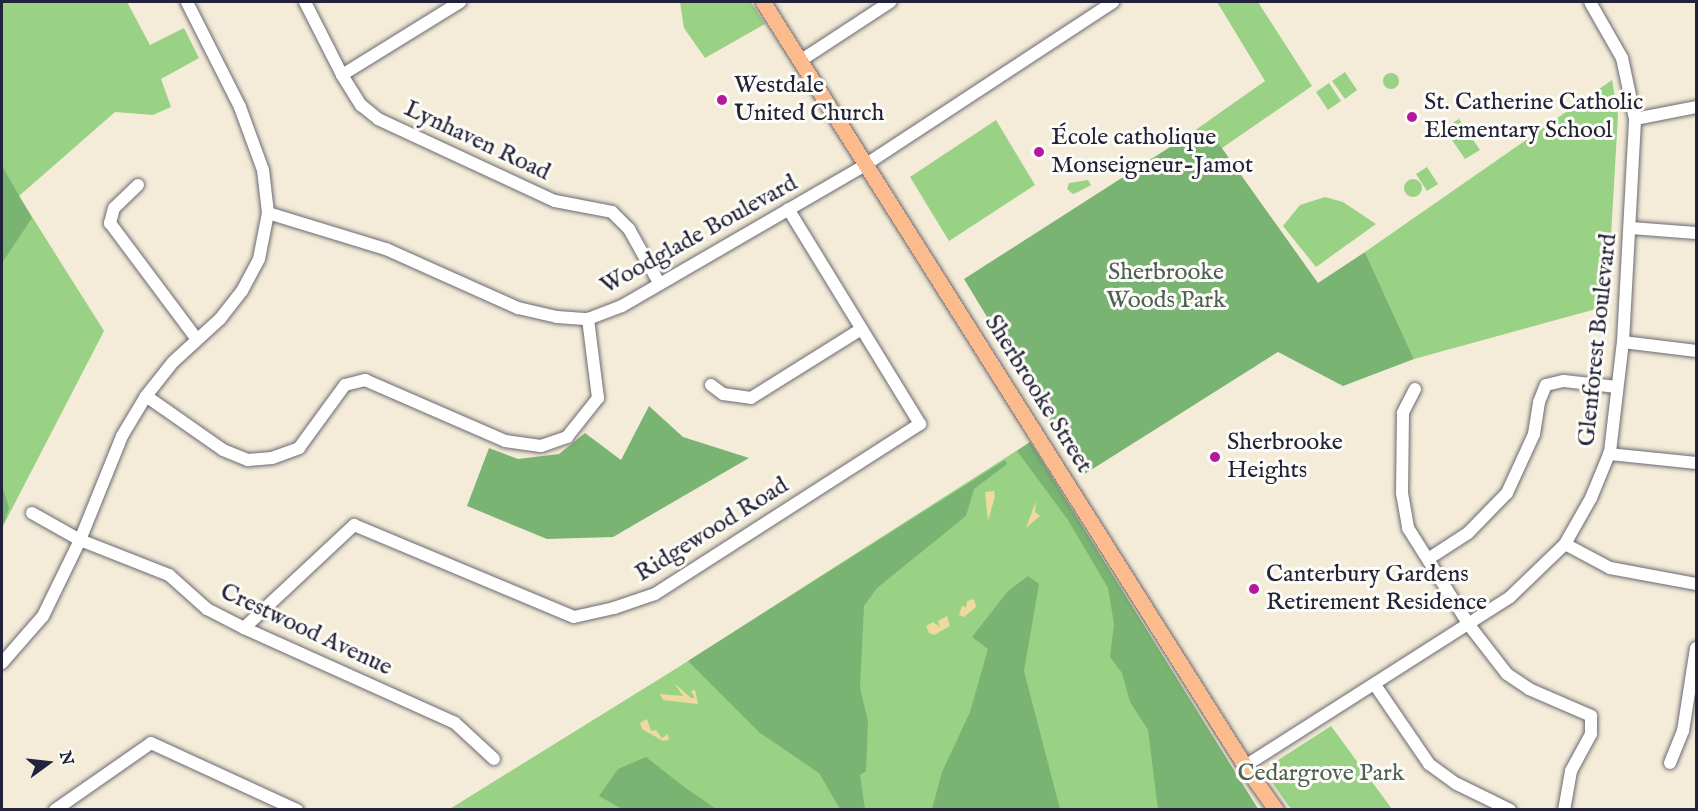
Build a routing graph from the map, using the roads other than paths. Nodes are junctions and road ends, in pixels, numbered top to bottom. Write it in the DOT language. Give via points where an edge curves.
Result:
graph roads {
  1 [pos="187,2"];
  2 [pos="305,2"];
  3 [pos="460,2"];
  4 [pos="763,2"];
  5 [pos="890,2"];
  6 [pos="1113,2"];
  7 [pos="1590,2"];
  8 [pos="800,61"];
  9 [pos="342,75"];
  10 [pos="1696,107"];
  11 [pos="1635,119"];
  12 [pos="865,165"];
  13 [pos="138,185"];
  14 [pos="788,209"];
  15 [pos="268,213"];
  16 [pos="1631,228"];
  17 [pos="1696,233"];
  18 [pos="659,283"];
  19 [pos="588,319"];
  20 [pos="860,330"];
  21 [pos="196,338"];
  22 [pos="1623,342"];
  23 [pos="1696,351"];
  24 [pos="711,385"];
  25 [pos="1617,387"];
  26 [pos="1415,389"];
  27 [pos="146,396"];
  28 [pos="1609,454"];
  29 [pos="1696,463"];
  30 [pos="32,513"];
  31 [pos="80,540"];
  32 [pos="1565,544"];
  33 [pos="1428,559"];
  34 [pos="1696,584"];
  35 [pos="1469,625"];
  36 [pos="244,628"];
  37 [pos="1696,648"];
  38 [pos="2,663"];
  39 [pos="1375,685"];
  40 [pos="494,759"];
  41 [pos="1670,763"];
  42 [pos="1245,766"];
  43 [pos="295,809"];
  44 [pos="55,810"];
  45 [pos="1276,810"];
  46 [pos="1510,810"];
  47 [pos="1564,810"];
  1 -- 15 [label="street" via="256,149 264,170"];
  2 -- 9 [label="street, Lynhaven Road"];
  3 -- 9 [label="street"];
  4 -- 8 [label="main road, Sherbrooke Street"];
  5 -- 8 [label="street"];
  6 -- 12 [label="street, Woodglade Boulevard"];
  7 -- 11 [label="street, Glenforest Boulevard" via="1622,58"];
  8 -- 12 [label="main road, Sherbrooke Street"];
  9 -- 18 [label="street, Lynhaven Road" via="361,105 378,119 555,201 612,212 629,230"];
  10 -- 11 [label="street"];
  11 -- 16 [label="street, Glenforest Boulevard"];
  12 -- 14 [label="street, Woodglade Boulevard"];
  12 -- 42 [label="main road, Sherbrooke Street"];
  13 -- 21 [label="street" via="114,208 110,223"];
  14 -- 18 [label="street, Woodglade Boulevard"];
  14 -- 20 [label="street, Ridgewood Road"];
  15 -- 19 [label="street, Woodglade Boulevard" via="386,249 518,308"];
  15 -- 21 [label="street" via="259,259 242,291 220,320"];
  16 -- 17 [label="street"];
  16 -- 22 [label="street, Glenforest Boulevard"];
  18 -- 19 [label="street, Woodglade Boulevard" via="622,306"];
  19 -- 27 [label="street" via="598,398 567,437 541,446 505,441 365,380 345,385 299,448 272,458 248,460 223,450"];
  20 -- 24 [label="street" via="752,398 723,394"];
  20 -- 36 [label="street, Ridgewood Road" via="920,424 655,594 574,617 354,525"];
  21 -- 27 [label="street"];
  22 -- 23 [label="street"];
  22 -- 25 [label="street, Glenforest Boulevard"];
  25 -- 28 [label="street, Glenforest Boulevard"];
  25 -- 33 [label="street" via="1564,381 1546,385 1534,434 1508,493 1468,533"];
  26 -- 33 [label="street" via="1403,413 1403,513"];
  27 -- 31 [label="street" via="122,436"];
  28 -- 29 [label="street"];
  28 -- 32 [label="street, Glenforest Boulevard" via="1591,498"];
  30 -- 31 [label="street, Crestwood Avenue"];
  31 -- 36 [label="street, Crestwood Avenue" via="169,575 207,609"];
  31 -- 38 [label="street" via="43,616"];
  32 -- 34 [label="street" via="1610,568"];
  32 -- 35 [label="street, Glenforest Boulevard" via="1521,588"];
  33 -- 35 [label="street"];
  35 -- 39 [label="street, Glenforest Boulevard"];
  35 -- 47 [label="street" via="1507,674 1529,689 1591,716 1591,734 1571,771"];
  36 -- 40 [label="street, Crestwood Avenue" via="455,723"];
  37 -- 41 [label="street" via="1683,731"];
  39 -- 42 [label="street, Glenforest Boulevard"];
  39 -- 46 [label="street" via="1429,764 1457,784"];
  42 -- 45 [label="main road, Sherbrooke Street"];
  43 -- 44 [label="street" via="151,743"];
}
